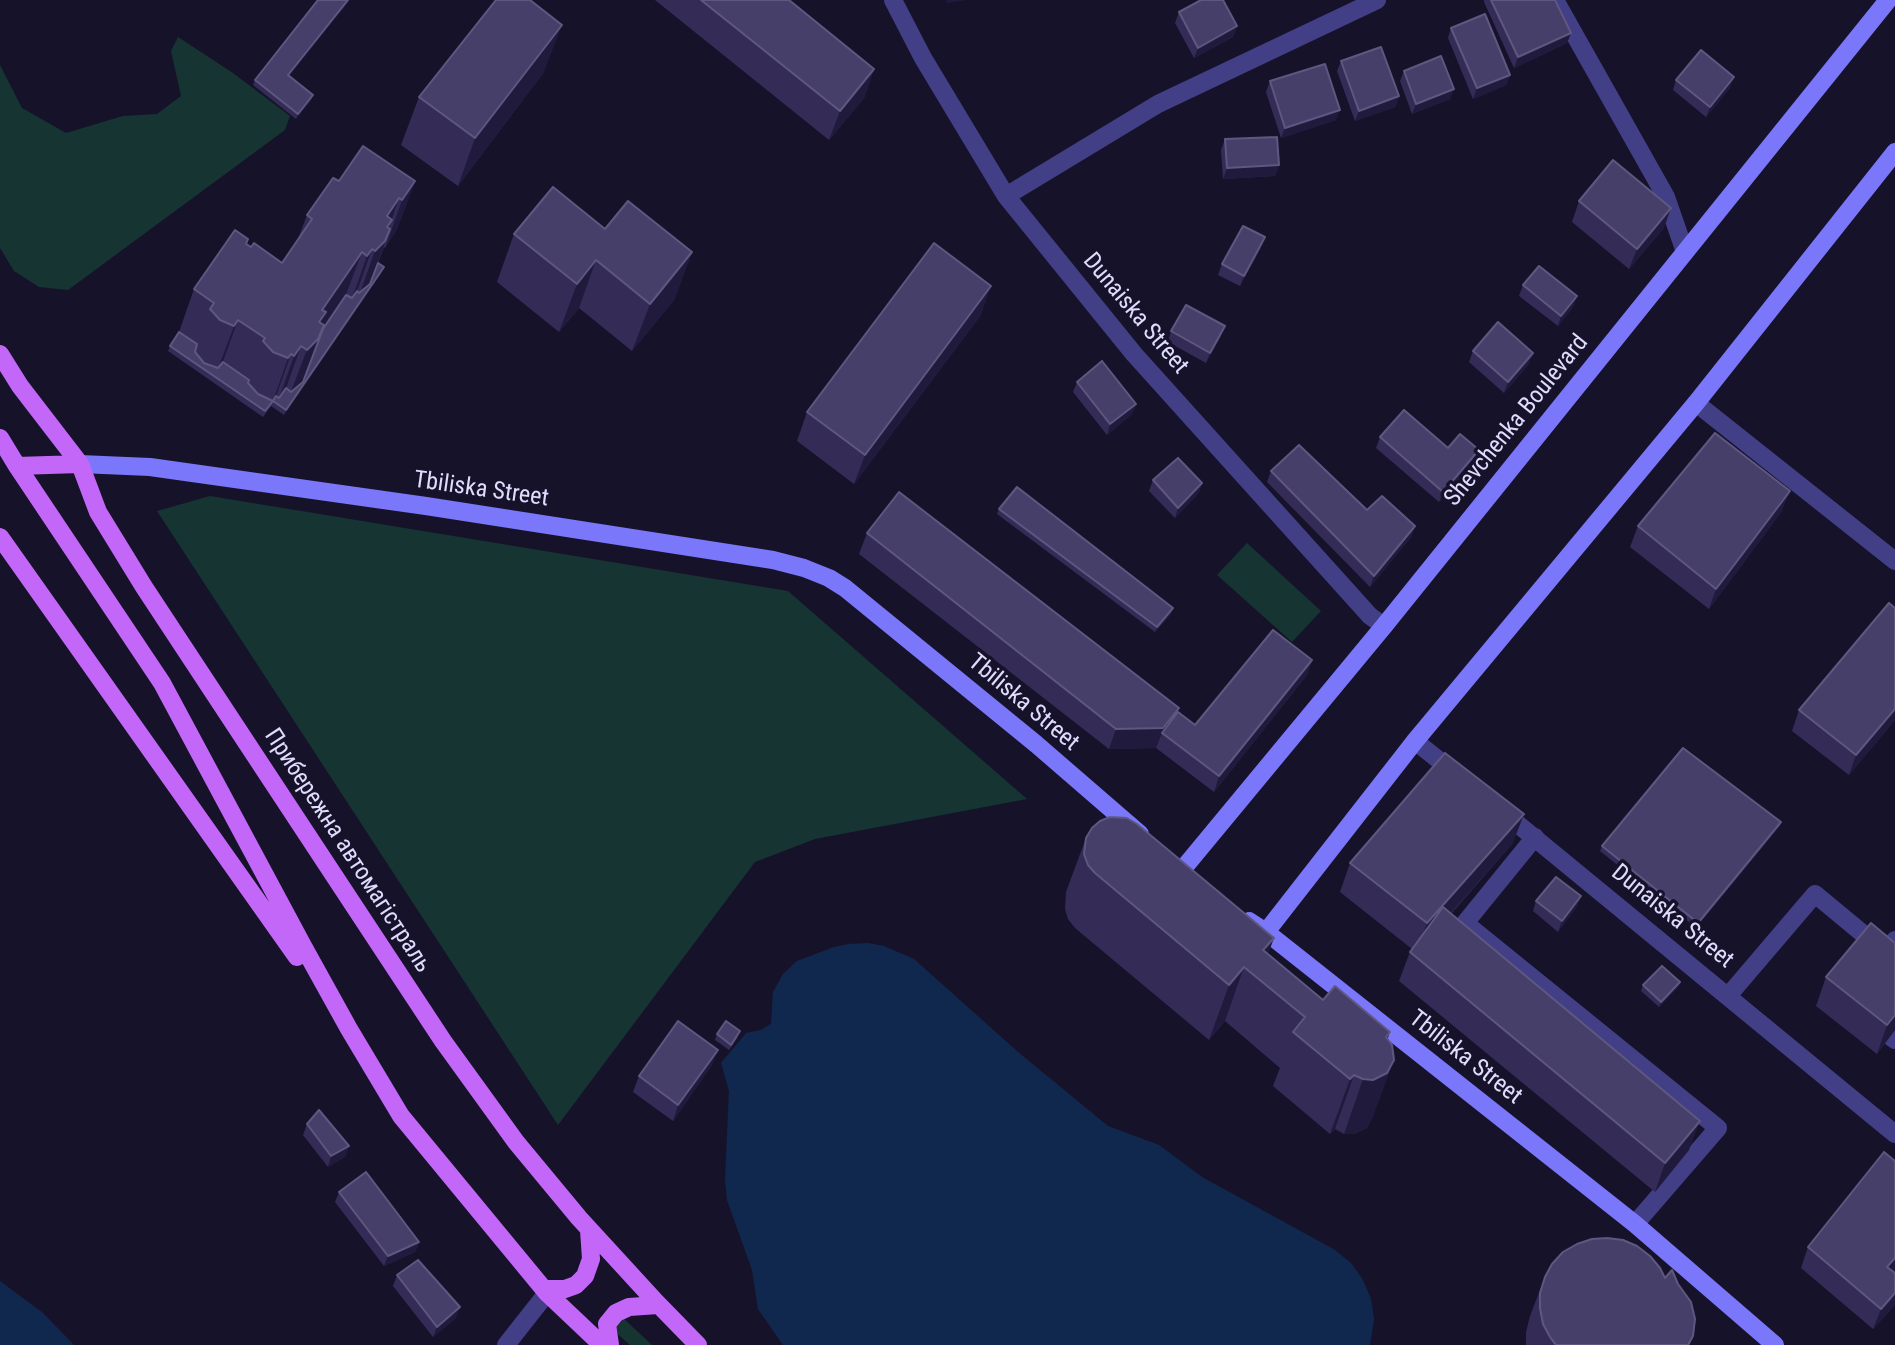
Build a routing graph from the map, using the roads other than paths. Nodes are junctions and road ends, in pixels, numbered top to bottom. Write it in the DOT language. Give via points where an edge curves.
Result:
graph roads {
  1 [pos="893,0"];
  2 [pos="1377,0"];
  3 [pos="1555,0"];
  4 [pos="1888,0"];
  5 [pos="1895,152"];
  6 [pos="1006,196"];
  7 [pos="1685,252"];
  8 [pos="0,354"];
  9 [pos="1696,403"];
  10 [pos="0,439"];
  11 [pos="80,464"];
  12 [pos="16,466"];
  13 [pos="0,537"];
  14 [pos="1895,561"];
  15 [pos="1384,626"];
  16 [pos="1415,741"];
  17 [pos="1470,785"];
  18 [pos="1492,803"];
  19 [pos="1535,837"];
  20 [pos="1153,845"];
  21 [pos="1182,870"];
  22 [pos="1232,911"];
  23 [pos="1266,932"];
  24 [pos="1895,940"];
  25 [pos="1728,996"];
  26 [pos="349,1029"];
  27 [pos="1895,1134"];
  28 [pos="1635,1224"];
  29 [pos="589,1230"];
  30 [pos="545,1291"];
  31 [pos="658,1305"];
  32 [pos="506,1345"];
  33 [pos="602,1345"];
  34 [pos="610,1345"];
  35 [pos="698,1345"];
  36 [pos="1775,1345"];
  1 -- 6 [label="street, Dunaiska Street"];
  2 -- 6 [label="street" via="1158,104"];
  3 -- 7 [label="street" via="1667,197"];
  4 -- 7 [label="street, Shevchenka Boulevard"];
  5 -- 9 [label="street"];
  6 -- 15 [label="street, Dunaiska Street" via="1134,354 1370,616"];
  7 -- 15 [label="street, Shevchenka Boulevard"];
  8 -- 11 [label="main road, Прибережна автомагістраль"];
  9 -- 14 [label="street"];
  9 -- 16 [label="street"];
  10 -- 12 [label="main road"];
  11 -- 12 [label="main road"];
  11 -- 20 [label="street, Tbiliska Street" via="150,467 426,506 804,568 845,588"];
  11 -- 29 [label="main road, Прибережна автомагістраль" via="97,512 144,587 435,1029 516,1142"];
  12 -- 26 [label="main road" via="162,683"];
  13 -- 26 [label="main road"];
  15 -- 21 [label="street, Shevchenka Boulevard"];
  16 -- 17 [label="street"];
  16 -- 23 [label="street"];
  18 -- 19 [label="street, Dunaiska Street"];
  19 -- 25 [label="street, Dunaiska Street"];
  19 -- 28 [label="street" via="1465,923 1718,1128"];
  22 -- 23 [label="street, Tbiliska Street"];
  23 -- 28 [label="street, Tbiliska Street"];
  24 -- 25 [label="street" via="1885,952 1815,894"];
  25 -- 27 [label="street, Dunaiska Street"];
  26 -- 30 [label="main road" via="401,1116"];
  28 -- 36 [label="street, Tbiliska Street"];
  29 -- 30 [label="main road" via="591,1259 585,1276 576,1286"];
  29 -- 31 [label="main road, Прибережна автомагістраль"];
  30 -- 32 [label="street"];
  30 -- 33 [label="main road"];
  31 -- 34 [label="main road" via="616,1313 607,1324"];
  31 -- 35 [label="main road, Прибережна автомагістраль"];
}
